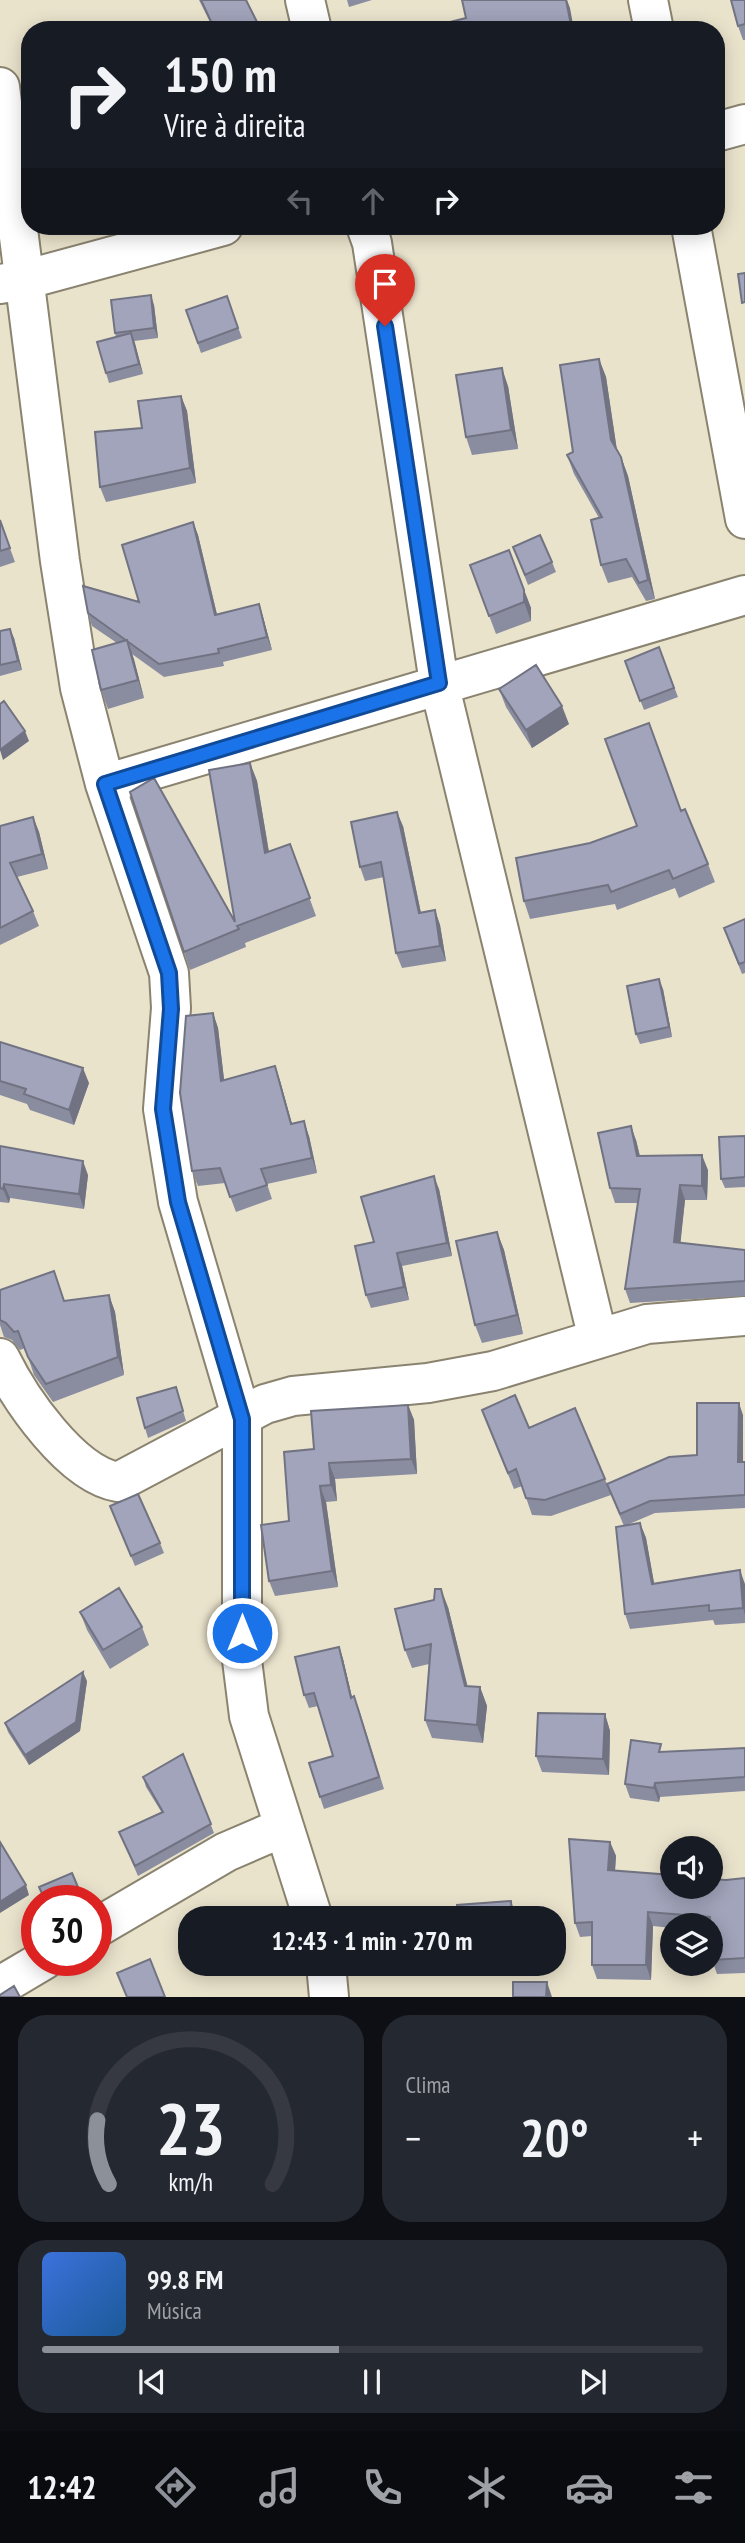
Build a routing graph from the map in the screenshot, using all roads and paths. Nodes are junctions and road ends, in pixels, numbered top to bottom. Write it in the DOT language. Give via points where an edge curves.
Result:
graph roads {
  1 [pos="305,0"];
  2 [pos="648,0"];
  3 [pos="310,21"];
  4 [pos="652,21"];
  5 [pos="0,87"];
  6 [pos="745,124"];
  7 [pos="725,130"];
  8 [pos="189,235"];
  9 [pos="369,235"];
  10 [pos="693,235"];
  11 [pos="12,282"];
  12 [pos="745,519"];
  13 [pos="745,595"];
  14 [pos="439,683"];
  15 [pos="105,784"];
  16 [pos="745,1316"];
  17 [pos="598,1339"];
  18 [pos="0,1358"];
  19 [pos="242,1419"];
  20 [pos="284,1827"];
  21 [pos="309,1906"];
  22 [pos="112,1919"];
  23 [pos="21,1974"];
  24 [pos="327,1976"];
  25 [pos="0,1986"];
  26 [pos="329,1997"];
  1 -- 3 [label="street"];
  2 -- 4 [label="street"];
  5 -- 11 [label="street"];
  6 -- 7 [label="street"];
  8 -- 11 [label="street"];
  9 -- 14 [label="street"];
  10 -- 12 [label="street"];
  11 -- 15 [label="street" via="78,675"];
  13 -- 14 [label="street"];
  14 -- 15 [label="street"];
  14 -- 17 [label="street"];
  15 -- 19 [label="street" via="169,973 171,1009 163,1109 178,1202"];
  16 -- 17 [label="street" via="648,1324"];
  17 -- 19 [label="street" via="494,1371 428,1383 293,1396 265,1404"];
  18 -- 19 [label="street" via="41,1426 102,1479 118,1482"];
  19 -- 20 [label="street" via="242,1660 249,1716"];
  20 -- 21 [label="street"];
  20 -- 22 [label="street" via="216,1858"];
  23 -- 25 [label="street"];
  24 -- 26 [label="street"];
}
